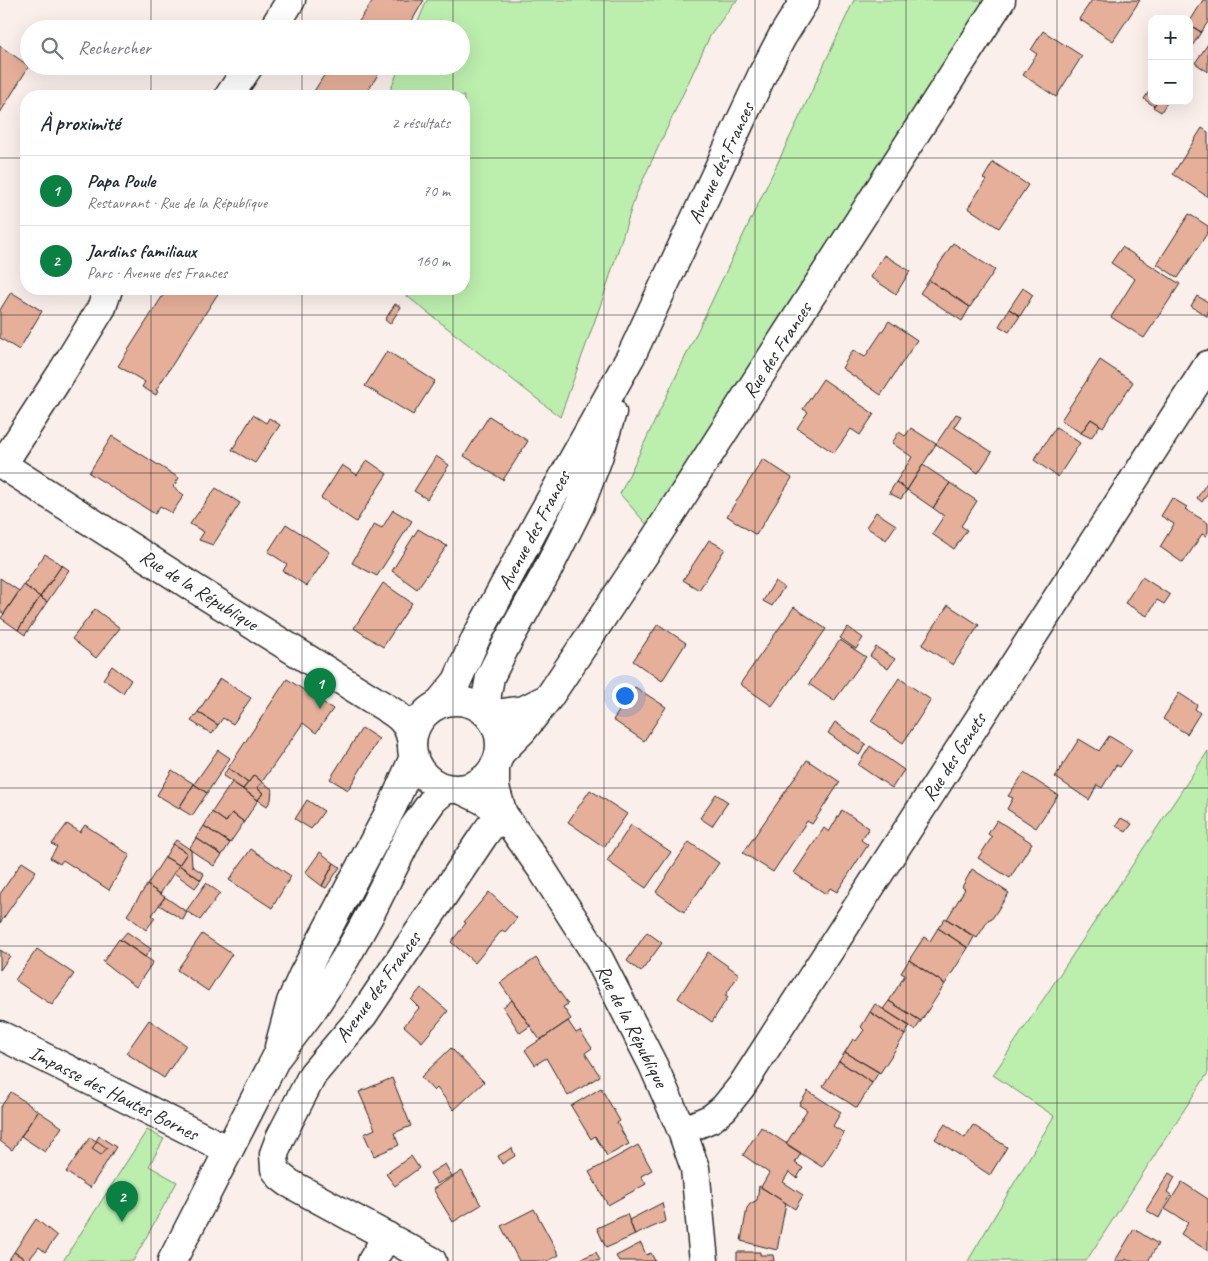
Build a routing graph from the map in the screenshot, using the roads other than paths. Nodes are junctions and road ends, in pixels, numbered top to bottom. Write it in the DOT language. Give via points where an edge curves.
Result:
graph roads {
  1 [pos="291,0"];
  2 [pos="805,0"];
  3 [pos="1001,0"];
  4 [pos="279,20"];
  5 [pos="243,75"];
  6 [pos="233,90"];
  7 [pos="106,295"];
  8 [pos="631,356"];
  9 [pos="1208,365"];
  10 [pos="1,463"];
  11 [pos="549,697"];
  12 [pos="432,709"];
  13 [pos="488,714"];
  14 [pos="398,715"];
  15 [pos="413,751"];
  16 [pos="497,759"];
  17 [pos="454,789"];
  18 [pos="504,816"];
  19 [pos="0,1035"];
  20 [pos="276,1058"];
  21 [pos="682,1131"];
  22 [pos="228,1150"];
  23 [pos="387,1236"];
  24 [pos="172,1261"];
  25 [pos="372,1261"];
  26 [pos="432,1261"];
  27 [pos="704,1261"];
  1 -- 4 [label="street"];
  2 -- 8 [label="street, Avenue des Frances" via="763,73"];
  3 -- 11 [label="street, Rue des Frances" via="698,473"];
  5 -- 6 [label="street"];
  7 -- 10 [label="street" via="62,374"];
  8 -- 12 [label="street, Avenue des Frances" via="476,638 457,682"];
  8 -- 13 [label="street, Avenue des Frances" via="580,505 490,677"];
  9 -- 21 [label="street, Rue des Genets" via="741,1087 712,1118"];
  10 -- 14 [label="street, Rue de la République"];
  11 -- 13 [label="street, Rue des Frances" via="524,710"];
  11 -- 16 [label="street, Rue des Frances"];
  12 -- 13 [label="street" via="448,701 464,702 478,706"];
  12 -- 14 [label="street" via="412,718"];
  12 -- 15 [label="street" via="419,721 414,732"];
  13 -- 16 [label="street" via="500,734"];
  14 -- 15 [label="street, Rue de la République" via="408,726"];
  15 -- 17 [label="street" via="418,768 426,777"];
  15 -- 20 [label="street, Avenue des Frances" via="392,807 303,975 291,1002"];
  16 -- 17 [label="street" via="484,780 473,786"];
  16 -- 18 [label="street, Rue de la République" via="495,788"];
  17 -- 18 [label="street, Rue de la République" via="483,800"];
  17 -- 20 [label="street, Avenue des Frances" via="438,795 412,830 345,959"];
  18 -- 21 [label="street, Rue de la République" via="599,959 653,1065"];
  18 -- 23 [label="street, Avenue des Frances" via="484,835 363,1015 313,1074 274,1154 275,1169 289,1183"];
  19 -- 22 [label="street, Impasse des Hautes Bornes"];
  20 -- 22 [label="street, Avenue des Frances"];
  21 -- 27 [label="street, Rue de la République" via="695,1168"];
  22 -- 24 [label="street, Avenue des Frances"];
  23 -- 25 [label="street"];
  23 -- 26 [label="street"];
}
